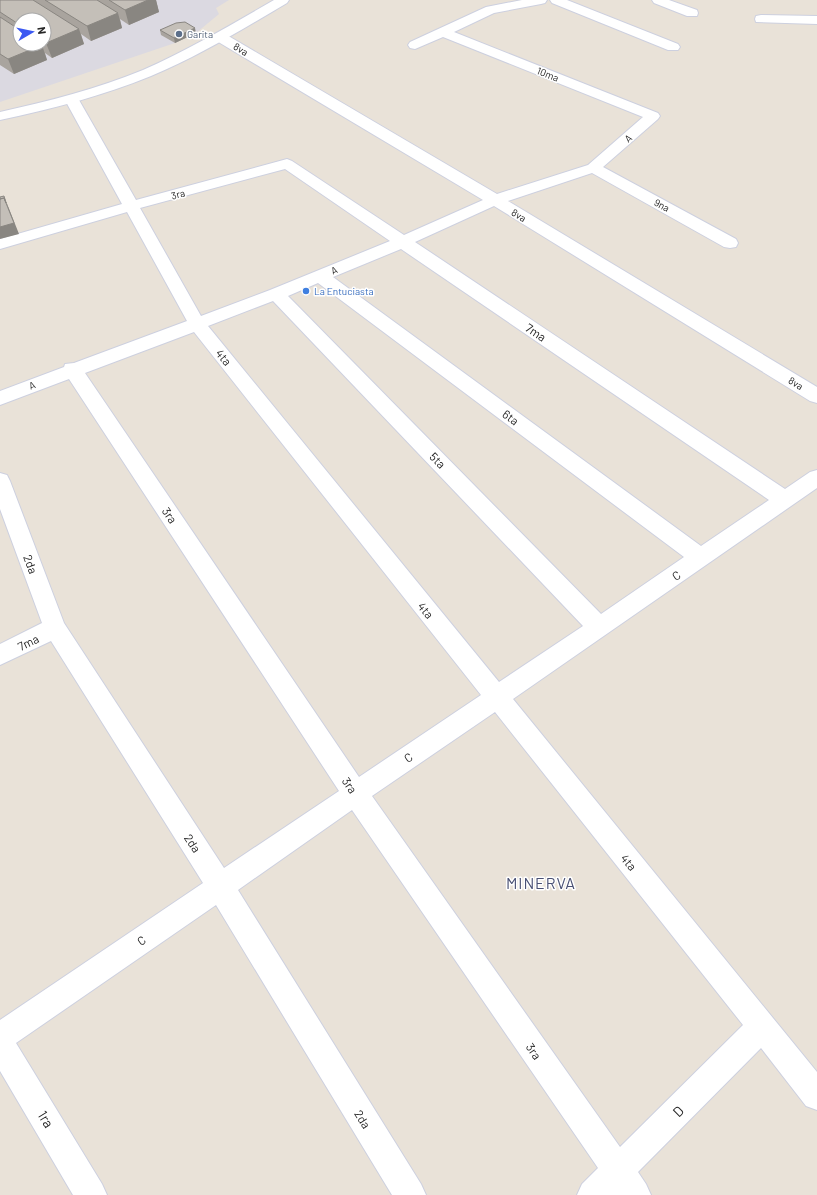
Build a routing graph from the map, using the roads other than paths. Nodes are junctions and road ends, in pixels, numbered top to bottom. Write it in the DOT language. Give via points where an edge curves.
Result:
graph roads {
  1 [pos="283,0"];
  2 [pos="541,0"];
  3 [pos="556,0"];
  4 [pos="658,0"];
  5 [pos="692,13"];
  6 [pos="761,19"];
  7 [pos="817,20"];
  8 [pos="443,32"];
  9 [pos="220,37"];
  10 [pos="415,45"];
  11 [pos="673,47"];
  12 [pos="72,100"];
  13 [pos="0,116"];
  14 [pos="653,116"];
  15 [pos="287,164"];
  16 [pos="593,168"];
  17 [pos="495,200"];
  18 [pos="131,206"];
  19 [pos="402,242"];
  20 [pos="730,243"];
  21 [pos="0,244"];
  22 [pos="320,276"];
  23 [pos="276,294"];
  24 [pos="197,324"];
  25 [pos="72,370"];
  26 [pos="817,396"];
  27 [pos="0,398"];
  28 [pos="817,478"];
  29 [pos="0,481"];
  30 [pos="785,500"];
  31 [pos="701,558"];
  32 [pos="599,627"];
  33 [pos="55,628"];
  34 [pos="0,655"];
  35 [pos="496,697"];
  36 [pos="355,793"];
  37 [pos="220,886"];
  38 [pos="762,1027"];
  39 [pos="0,1037"];
  40 [pos="0,1043"];
  41 [pos="817,1095"];
  42 [pos="618,1171"];
  43 [pos="92,1195"];
  44 [pos="410,1195"];
  45 [pos="593,1195"];
  46 [pos="635,1195"];
  1 -- 9 [label="street"];
  2 -- 8 [label="street" via="490,10"];
  3 -- 11 [label="street"];
  4 -- 5 [label="street"];
  6 -- 7 [label="street"];
  8 -- 10 [label="street"];
  8 -- 14 [label="street, 10ma"];
  9 -- 12 [label="street" via="175,61 126,82"];
  9 -- 17 [label="street, 8va"];
  12 -- 13 [label="street"];
  12 -- 18 [label="street, 4ta"];
  14 -- 16 [label="street, A"];
  15 -- 18 [label="street, 3ra"];
  15 -- 19 [label="street, 7ma"];
  16 -- 17 [label="street, A"];
  16 -- 20 [label="street, 9na"];
  17 -- 19 [label="street, A"];
  17 -- 26 [label="street, 8va"];
  18 -- 21 [label="street, 3ra"];
  18 -- 24 [label="street, 4ta"];
  19 -- 22 [label="street, A"];
  19 -- 30 [label="street, 7ma"];
  22 -- 23 [label="street, A"];
  22 -- 31 [label="street, 6ta"];
  23 -- 24 [label="street, A"];
  23 -- 32 [label="street, 5ta"];
  24 -- 25 [label="street, A"];
  24 -- 35 [label="street, 4ta"];
  25 -- 27 [label="street, A"];
  25 -- 36 [label="street, 3ra"];
  28 -- 30 [label="street, C"];
  29 -- 33 [label="street, 2da"];
  30 -- 31 [label="street, C"];
  31 -- 32 [label="street, C"];
  32 -- 35 [label="street, C"];
  33 -- 34 [label="street, 7ma"];
  33 -- 37 [label="street, 2da"];
  35 -- 36 [label="street, C"];
  35 -- 38 [label="street, 4ta"];
  36 -- 37 [label="street, C"];
  36 -- 42 [label="street, 3ra"];
  37 -- 39 [label="street, C"];
  37 -- 44 [label="street, 2da"];
  38 -- 41 [label="street, 4ta"];
  38 -- 42 [label="street, D"];
  40 -- 43 [label="street, 1ra"];
  42 -- 45 [label="street, D"];
  42 -- 46 [label="street, 3ra"];
}
